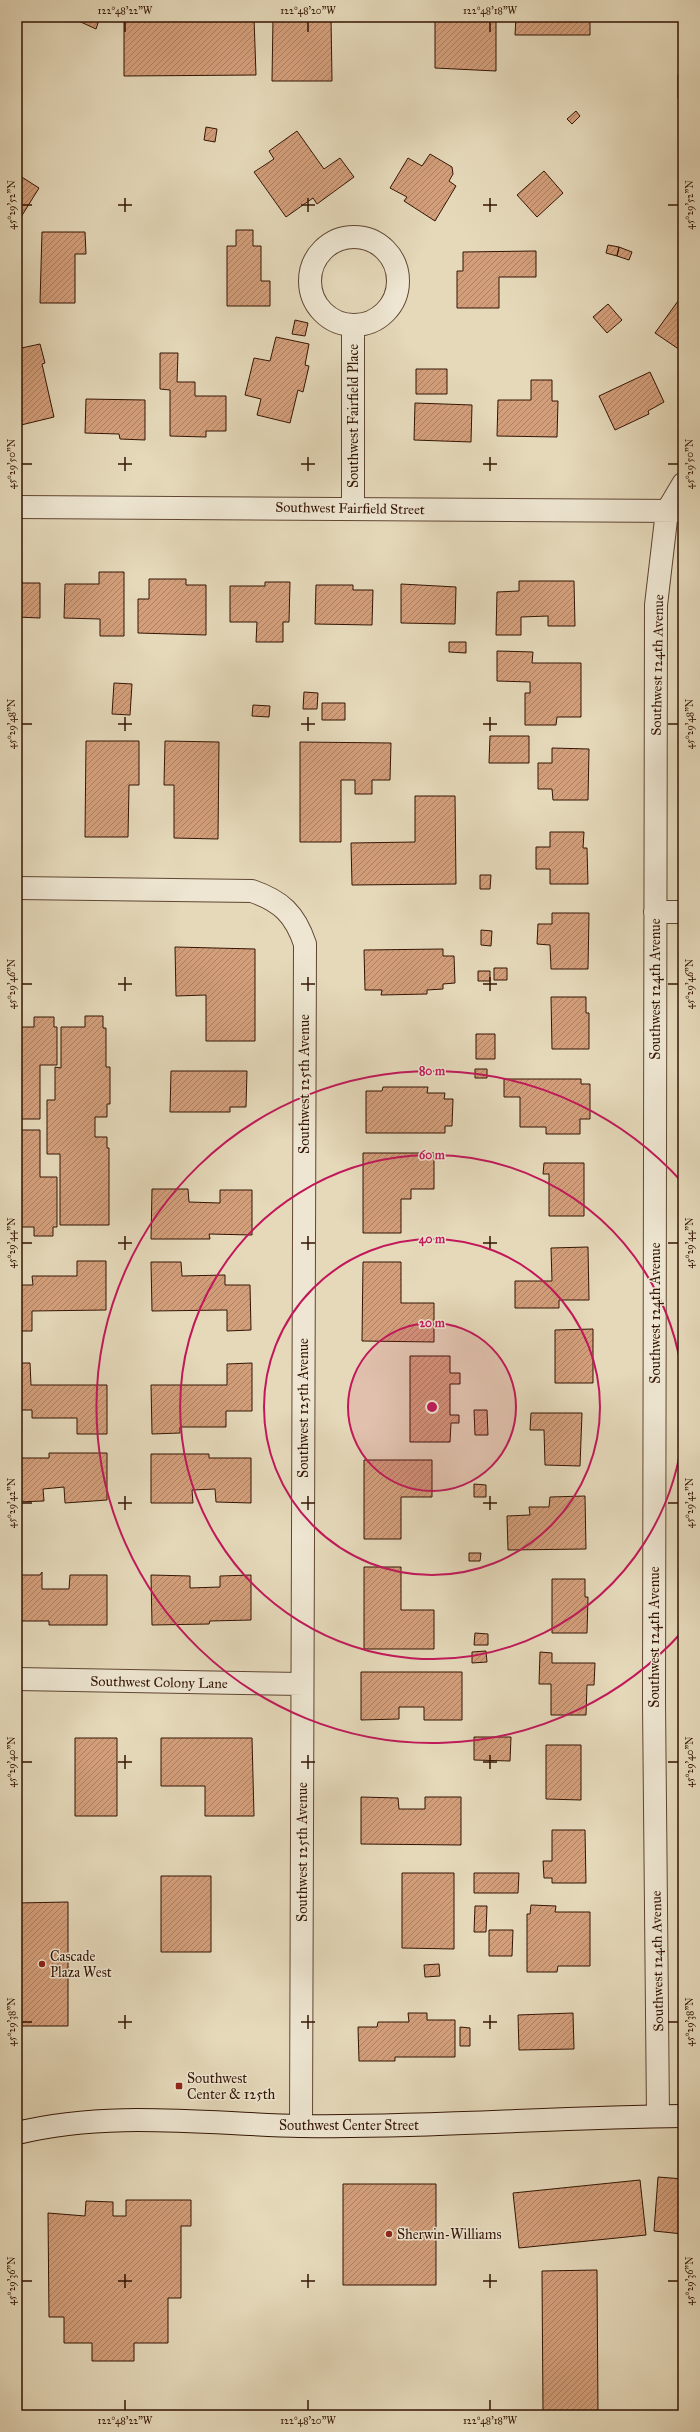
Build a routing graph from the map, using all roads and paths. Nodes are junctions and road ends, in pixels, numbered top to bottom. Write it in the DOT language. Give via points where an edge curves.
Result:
graph roads {
  1 [pos="353,325"];
  2 [pos="683,484"];
  3 [pos="17,507"];
  4 [pos="353,508"];
  5 [pos="675,511"];
  6 [pos="17,888"];
  7 [pos="655,912"];
  8 [pos="683,912"];
  9 [pos="17,1679"];
  10 [pos="302,1684"];
  11 [pos="658,2116"];
  12 [pos="683,2116"];
  13 [pos="301,2126"];
  14 [pos="17,2133"];
  1 -- 1 [label="street, Southwest Fairfield Place" via="369,322 383,314 394,300 398,281 396,265 387,251 372,240 355,236 337,240 324,248 313,265 310,281 313,296 321,310 335,320"];
  1 -- 4 [label="street, Southwest Fairfield Place"];
  2 -- 5 [label="street"];
  3 -- 4 [label="street, Southwest Fairfield Street"];
  4 -- 5 [label="street, Southwest Fairfield Street"];
  5 -- 7 [label="street, Southwest 124th Avenue" via="656,605"];
  6 -- 10 [label="street, Southwest 125th Avenue" via="252,891 271,898 286,909 298,925 304,944"];
  7 -- 8 [label="street"];
  7 -- 11 [label="street, Southwest 124th Avenue" via="654,1702"];
  9 -- 10 [label="street, Southwest Colony Lane"];
  10 -- 13 [label="street, Southwest 125th Avenue"];
  11 -- 12 [label="street, Southwest Center Street"];
  11 -- 13 [label="street, Southwest Center Street" via="434,2126"];
  13 -- 14 [label="street, Southwest Center Street" via="160,2119 107,2120 71,2123"];
}
